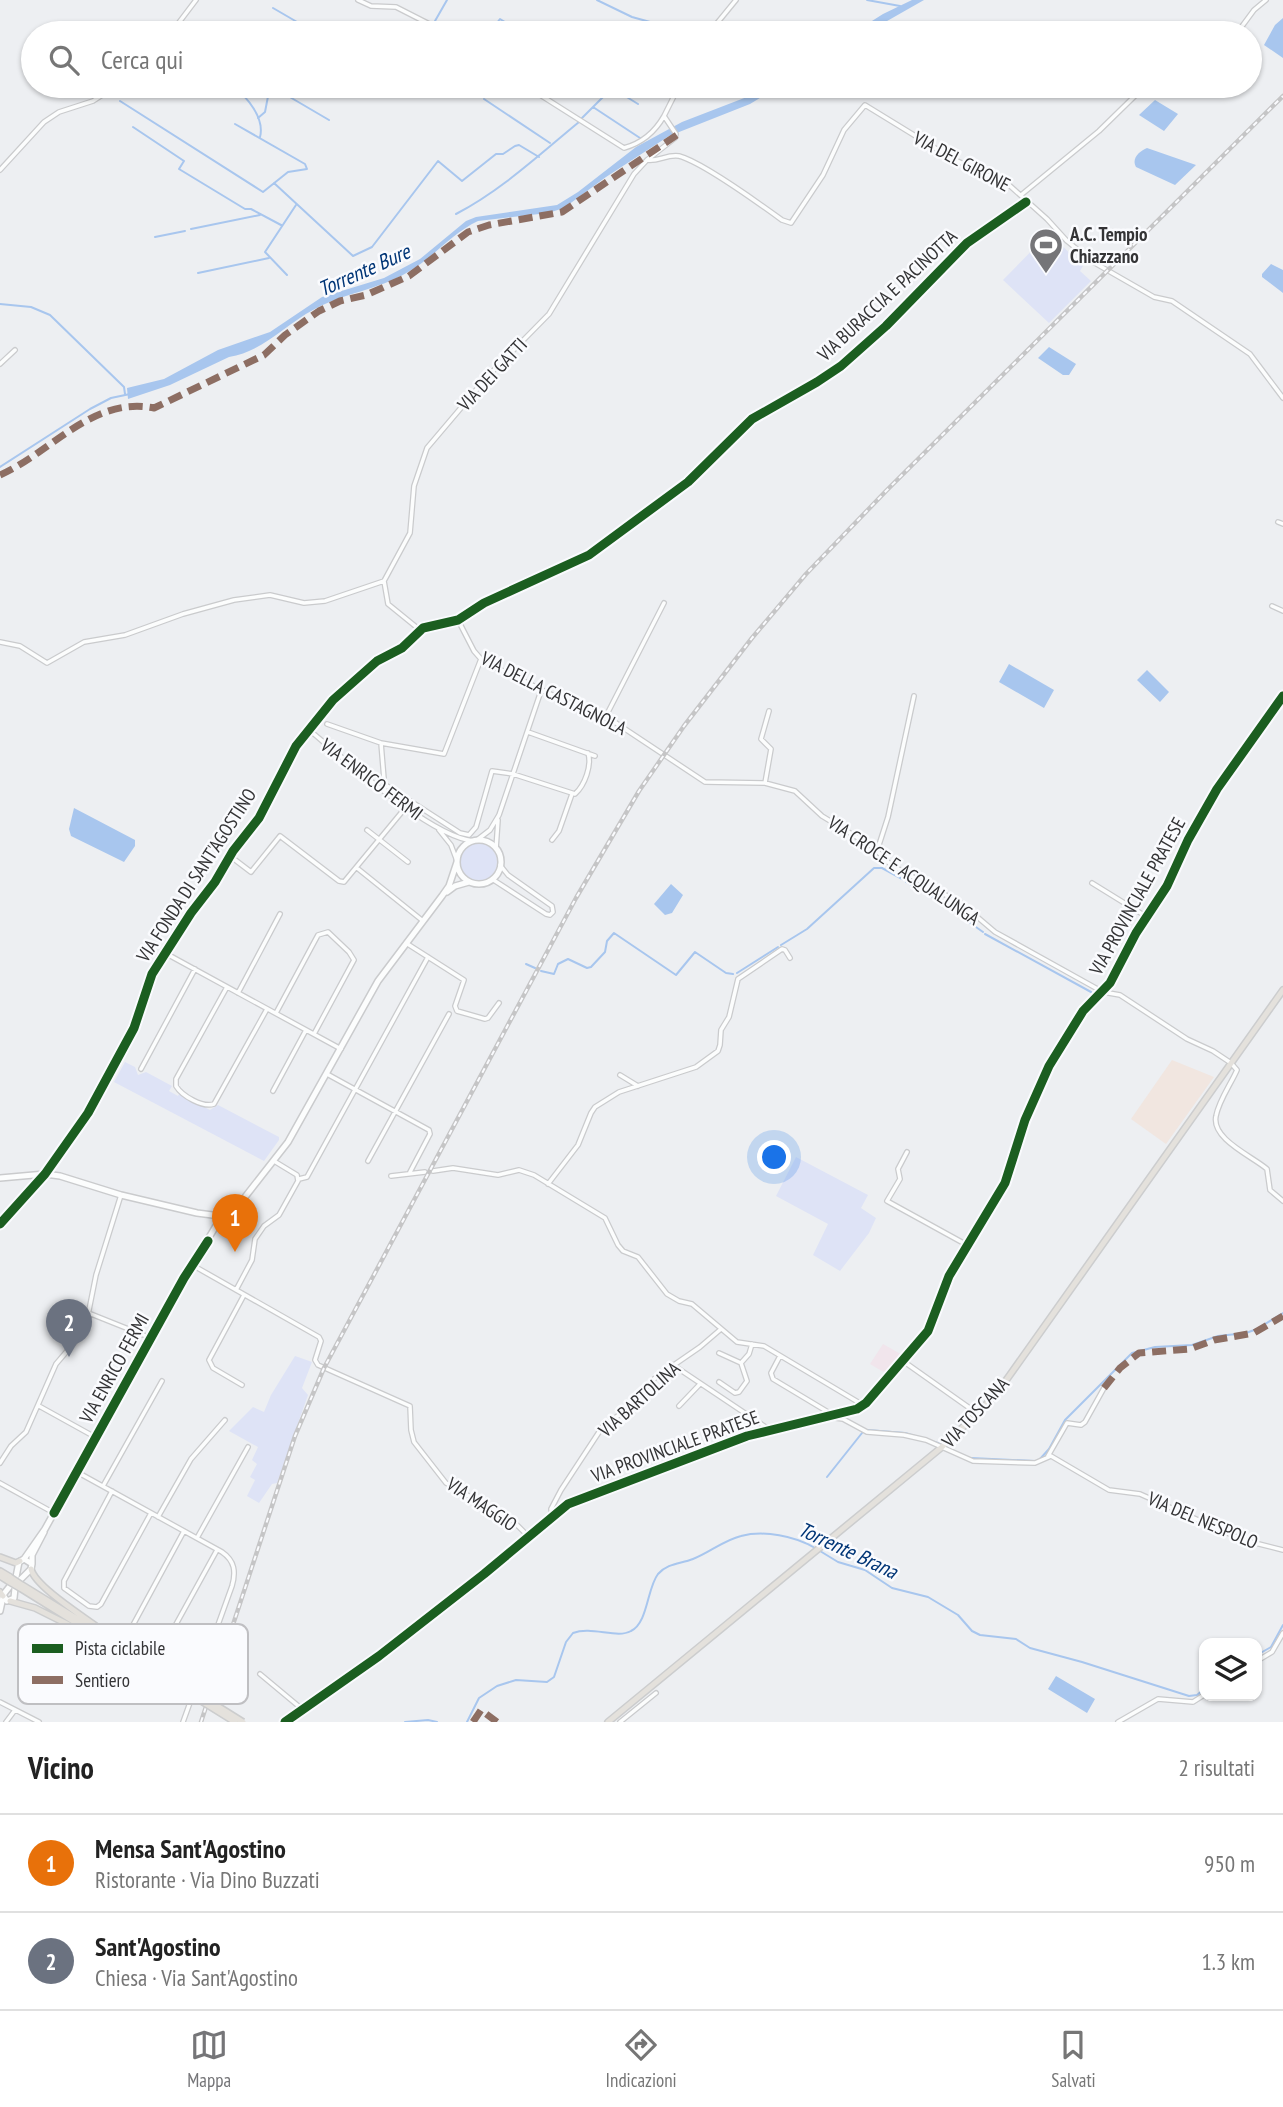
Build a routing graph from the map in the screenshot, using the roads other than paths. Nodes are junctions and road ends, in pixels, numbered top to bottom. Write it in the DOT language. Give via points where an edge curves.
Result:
graph roads {
  1 [pos="195,0"];
  2 [pos="358,0"];
  3 [pos="736,0"];
  4 [pos="1266,0"];
  5 [pos="180,21"];
  6 [pos="423,21"];
  7 [pos="719,21"];
  8 [pos="1246,21"];
  9 [pos="98,98"];
  10 [pos="544,98"];
  11 [pos="673,98"];
  12 [pos="1133,98"];
  13 [pos="664,116"];
  14 [pos="647,160"];
  15 [pos="0,170"];
  16 [pos="1021,195"];
  17 [pos="1026,202"];
  18 [pos="15,350"];
  19 [pos="0,364"];
  20 [pos="1283,398"];
  21 [pos="384,581"];
  22 [pos="664,603"];
  23 [pos="1272,606"];
  24 [pos="1283,611"];
  25 [pos="458,620"];
  26 [pos="420,630"];
  27 [pos="0,642"];
  28 [pos="481,659"];
  29 [pos="541,690"];
  30 [pos="914,696"];
  31 [pos="1283,696"];
  32 [pos="769,711"];
  33 [pos="606,718"];
  34 [pos="327,724"];
  35 [pos="308,729"];
  36 [pos="527,732"];
  37 [pos="381,743"];
  38 [pos="588,753"];
  39 [pos="664,755"];
  40 [pos="596,756"];
  41 [pos="513,774"];
  42 [pos="765,783"];
  43 [pos="384,784"];
  44 [pos="385,791"];
  45 [pos="572,794"];
  46 [pos="405,807"];
  47 [pos="499,815"];
  48 [pos="438,828"];
  49 [pos="367,830"];
  50 [pos="379,840"];
  51 [pos="552,840"];
  52 [pos="475,841"];
  53 [pos="496,849"];
  54 [pos="877,851"];
  55 [pos="230,856"];
  56 [pos="408,862"];
  57 [pos="457,862"];
  58 [pos="500,865"];
  59 [pos="357,868"];
  60 [pos="492,879"];
  61 [pos="469,882"];
  62 [pos="1092,883"];
  63 [pos="442,896"];
  64 [pos="280,914"];
  65 [pos="1147,917"];
  66 [pos="423,921"];
  67 [pos="406,943"];
  68 [pos="165,953"];
  69 [pos="428,957"];
  70 [pos="790,958"];
  71 [pos="195,969"];
  72 [pos="227,987"];
  73 [pos="1283,990"];
  74 [pos="1103,992"];
  75 [pos="238,993"];
  76 [pos="499,1003"];
  77 [pos="267,1009"];
  78 [pos="276,1013"];
  79 [pos="449,1014"];
  80 [pos="306,1030"];
  81 [pos="314,1034"];
  82 [pos="341,1049"];
  83 [pos="1231,1063"];
  84 [pos="141,1069"];
  85 [pos="327,1074"];
  86 [pos="620,1075"];
  87 [pos="638,1086"];
  88 [pos="355,1089"];
  89 [pos="273,1091"];
  90 [pos="396,1112"];
  91 [pos="907,1152"];
  92 [pos="274,1161"];
  93 [pos="368,1161"];
  94 [pos="433,1171"];
  95 [pos="410,1172"];
  96 [pos="425,1172"];
  97 [pos="45,1174"];
  98 [pos="391,1176"];
  99 [pos="0,1178"];
  100 [pos="299,1178"];
  101 [pos="548,1184"];
  102 [pos="121,1195"];
  103 [pos="1283,1200"];
  104 [pos="221,1221"];
  105 [pos="0,1224"];
  106 [pos="967,1245"];
  107 [pos="192,1265"];
  108 [pos="236,1290"];
  109 [pos="244,1295"];
  110 [pos="90,1313"];
  111 [pos="721,1329"];
  112 [pos="150,1338"];
  113 [pos="752,1345"];
  114 [pos="719,1353"];
  115 [pos="780,1356"];
  116 [pos="904,1361"];
  117 [pos="741,1363"];
  118 [pos="673,1365"];
  119 [pos="162,1381"];
  120 [pos="719,1382"];
  121 [pos="700,1384"];
  122 [pos="242,1385"];
  123 [pos="1104,1388"];
  124 [pos="863,1405"];
  125 [pos="39,1406"];
  126 [pos="679,1406"];
  127 [pos="969,1408"];
  128 [pos="978,1414"];
  129 [pos="830,1416"];
  130 [pos="225,1420"];
  131 [pos="969,1423"];
  132 [pos="770,1430"];
  133 [pos="96,1437"];
  134 [pos="248,1447"];
  135 [pos="942,1447"];
  136 [pos="1048,1456"];
  137 [pos="0,1463"];
  138 [pos="77,1472"];
  139 [pos="0,1483"];
  140 [pos="103,1486"];
  141 [pos="112,1491"];
  142 [pos="54,1513"];
  143 [pos="151,1513"];
  144 [pos="552,1516"];
  145 [pos="158,1517"];
  146 [pos="45,1529"];
  147 [pos="184,1531"];
  148 [pos="529,1537"];
  149 [pos="197,1538"];
  150 [pos="217,1550"];
  151 [pos="1283,1550"];
  152 [pos="0,1557"];
  153 [pos="22,1560"];
  154 [pos="31,1566"];
  155 [pos="0,1573"];
  156 [pos="15,1583"];
  157 [pos="2,1595"];
  158 [pos="10,1601"];
  159 [pos="1,1609"];
  160 [pos="70,1624"];
  161 [pos="82,1624"];
  162 [pos="92,1624"];
  163 [pos="133,1624"];
  164 [pos="176,1624"];
  165 [pos="217,1624"];
  166 [pos="1283,1633"];
  167 [pos="1262,1658"];
  168 [pos="260,1674"];
  169 [pos="656,1693"];
  170 [pos="1199,1698"];
  171 [pos="0,1702"];
  172 [pos="189,1704"];
  173 [pos="207,1704"];
  174 [pos="213,1704"];
  175 [pos="302,1709"];
  176 [pos="15,1710"];
  177 [pos="6,1722"];
  178 [pos="39,1722"];
  179 [pos="183,1722"];
  180 [pos="234,1722"];
  181 [pos="243,1722"];
  182 [pos="285,1722"];
  183 [pos="608,1722"];
  184 [pos="620,1722"];
  185 [pos="1118,1722"];
  1 -- 5 [label="street"];
  2 -- 6 [label="street" via="371,6 396,7"];
  3 -- 7 [label="street"];
  4 -- 8 [label="street"];
  9 -- 15 [label="street" via="44,122"];
  10 -- 13 [label="street" via="624,148 653,133"];
  11 -- 13 [label="street"];
  12 -- 16 [label="street"];
  13 -- 14 [label="street, VIA DEI GATTI" via="676,138"];
  14 -- 16 [label="street, VIA DEL GIRONE" via="682,157 791,223 823,175 844,130 865,105"];
  14 -- 21 [label="street, VIA DEI GATTI" via="632,177 549,314 427,448 414,486 410,533"];
  16 -- 17 [label="street, VIA DEL GIRONE"];
  17 -- 20 [label="street, VIA DEL GIRONE" via="1093,262 1154,298 1172,302 1250,354"];
  17 -- 25 [label="street, VIA BURACCIA E PACINOTTA" via="967,243 841,366 752,419 663,501 580,561 484,603"];
  18 -- 19 [label="street"];
  21 -- 26 [label="street" via="388,604"];
  21 -- 27 [label="street" via="325,601 304,603 270,596 234,600 125,635 84,642 47,663 20,646"];
  22 -- 33 [label="street"];
  23 -- 24 [label="street"];
  25 -- 26 [label="street, VIA BURACCIA E PACINOTTA"];
  25 -- 28 [label="street, VIA DELLA CASTAGNOLA"];
  26 -- 35 [label="street, VIA FONDA DI SANT'AGOSTINO" via="332,700"];
  28 -- 29 [label="street, VIA DELLA CASTAGNOLA"];
  28 -- 37 [label="street" via="444,754"];
  29 -- 33 [label="street, VIA DELLA CASTAGNOLA"];
  29 -- 36 [label="street"];
  30 -- 54 [label="street"];
  31 -- 65 [label="street, VIA PROVINCIALE PRATESE" via="1217,789"];
  32 -- 42 [label="street" via="761,739 771,750"];
  33 -- 39 [label="street, VIA DELLA CASTAGNOLA"];
  34 -- 37 [label="street"];
  35 -- 44 [label="street, VIA ENRICO FERMI"];
  35 -- 55 [label="street, VIA FONDA DI SANT'AGOSTINO" via="259,818"];
  36 -- 38 [label="street"];
  36 -- 41 [label="street"];
  37 -- 43 [label="street"];
  38 -- 40 [label="street"];
  38 -- 45 [label="street" via="590,762 581,787"];
  39 -- 42 [label="street, VIA CROCE E ACQUALUNGA" via="705,782"];
  41 -- 43 [label="street" via="492,771 476,827 469,835"];
  41 -- 45 [label="street"];
  41 -- 47 [label="street"];
  42 -- 54 [label="street, VIA CROCE E ACQUALUNGA" via="795,790 822,816"];
  43 -- 44 [label="street"];
  44 -- 46 [label="street, VIA ENRICO FERMI"];
  45 -- 51 [label="street"];
  46 -- 48 [label="street, VIA ENRICO FERMI"];
  46 -- 50 [label="street"];
  47 -- 52 [label="street"];
  47 -- 53 [label="street"];
  48 -- 52 [label="street, VIA ENRICO FERMI"];
  48 -- 57 [label="street"];
  49 -- 50 [label="street"];
  50 -- 56 [label="street"];
  50 -- 59 [label="street"];
  52 -- 53 [label="street" via="488,842"];
  52 -- 57 [label="street" via="462,848"];
  53 -- 58 [label="street"];
  54 -- 74 [label="street, VIA CROCE E ACQUALUNGA" via="891,865 962,904 995,932"];
  55 -- 59 [label="street" via="251,872 280,836 341,882"];
  55 -- 68 [label="street, VIA FONDA DI SANT'AGOSTINO"];
  57 -- 61 [label="street"];
  57 -- 63 [label="street"];
  58 -- 60 [label="street"];
  58 -- 60 [label="street" via="552,906 553,912 546,914"];
  59 -- 66 [label="street"];
  60 -- 61 [label="street" via="482,884"];
  61 -- 63 [label="street"];
  62 -- 65 [label="street"];
  63 -- 66 [label="street"];
  64 -- 75 [label="street"];
  65 -- 74 [label="street, VIA PROVINCIALE PRATESE"];
  66 -- 67 [label="street"];
  67 -- 69 [label="street"];
  67 -- 82 [label="street" via="374,988"];
  68 -- 71 [label="street"];
  68 -- 97 [label="street, VIA FONDA DI SANT'AGOSTINO" via="97,1098"];
  69 -- 76 [label="street" via="465,981 454,1006 457,1011 485,1019"];
  69 -- 88 [label="street"];
  70 -- 87 [label="street" via="782,949 738,979 714,1054 692,1069"];
  71 -- 72 [label="street"];
  71 -- 84 [label="street"];
  72 -- 75 [label="street"];
  72 -- 77 [label="street" via="178,1076 178,1091 206,1106 214,1104"];
  73 -- 83 [label="main road, VIA TOSCANA"];
  74 -- 83 [label="street, VIA CROCE E ACQUALUNGA" via="1120,995"];
  74 -- 106 [label="street, VIA PROVINCIALE PRATESE" via="1083,1011 1049,1066 1005,1183"];
  75 -- 77 [label="street"];
  77 -- 78 [label="street"];
  78 -- 80 [label="street"];
  78 -- 81 [label="street" via="319,934 328,932 354,960"];
  79 -- 90 [label="street"];
  80 -- 81 [label="street"];
  80 -- 89 [label="street"];
  81 -- 82 [label="street"];
  82 -- 85 [label="street"];
  83 -- 103 [label="street" via="1237,1070 1216,1114 1217,1129 1267,1169 1270,1191"];
  83 -- 128 [label="main road, VIA TOSCANA"];
  85 -- 88 [label="street"];
  85 -- 92 [label="street"];
  86 -- 87 [label="street"];
  87 -- 101 [label="street" via="616,1093 593,1109 578,1145"];
  88 -- 90 [label="street"];
  88 -- 100 [label="street" via="307,1177"];
  90 -- 93 [label="street"];
  90 -- 95 [label="street" via="430,1133"];
  91 -- 106 [label="street" via="898,1169 901,1179 887,1201"];
  92 -- 100 [label="street"];
  92 -- 104 [label="street, VIA ENRICO FERMI"];
  94 -- 101 [label="street" via="453,1168 498,1175 523,1170"];
  95 -- 96 [label="street"];
  95 -- 98 [label="street"];
  97 -- 99 [label="street"];
  97 -- 102 [label="street"];
  97 -- 105 [label="street, VIA FONDA DI SANT'AGOSTINO"];
  100 -- 108 [label="street" via="279,1214 255,1239 253,1258"];
  101 -- 111 [label="street" via="606,1218 618,1245 638,1257 667,1294 692,1304"];
  102 -- 104 [label="street"];
  102 -- 110 [label="street" via="96,1275"];
  104 -- 107 [label="street, VIA ENRICO FERMI"];
  106 -- 116 [label="street, VIA PROVINCIALE PRATESE" via="928,1331"];
  107 -- 108 [label="street"];
  107 -- 112 [label="street, VIA ENRICO FERMI"];
  108 -- 109 [label="street"];
  109 -- 122 [label="street" via="209,1360 213,1368"];
  109 -- 148 [label="street, VIA MAGGIO" via="321,1339 317,1363 410,1406 414,1442 446,1483 513,1521"];
  110 -- 112 [label="street"];
  110 -- 125 [label="street" via="85,1330 54,1367"];
  111 -- 113 [label="street" via="737,1342"];
  111 -- 118 [label="street, VIA BARTOLINA"];
  112 -- 133 [label="street, VIA ENRICO FERMI"];
  113 -- 115 [label="street"];
  113 -- 117 [label="street"];
  114 -- 117 [label="street"];
  115 -- 124 [label="street"];
  115 -- 129 [label="street" via="771,1373 773,1379"];
  116 -- 124 [label="street, VIA PROVINCIALE PRATESE"];
  116 -- 127 [label="street"];
  117 -- 120 [label="street" via="747,1381 739,1392"];
  118 -- 121 [label="street"];
  118 -- 144 [label="street, VIA BARTOLINA" via="603,1426 561,1490"];
  119 -- 140 [label="street"];
  121 -- 126 [label="street"];
  121 -- 132 [label="street"];
  123 -- 136 [label="street" via="1085,1422 1067,1423"];
  124 -- 129 [label="street, VIA PROVINCIALE PRATESE"];
  125 -- 133 [label="street"];
  125 -- 137 [label="street" via="26,1432"];
  127 -- 128 [label="street"];
  127 -- 131 [label="street"];
  128 -- 131 [label="main road, VIA TOSCANA"];
  129 -- 132 [label="street, VIA PROVINCIALE PRATESE"];
  129 -- 135 [label="street" via="867,1432 912,1437"];
  130 -- 145 [label="street" via="195,1454"];
  131 -- 135 [label="main road, VIA TOSCANA"];
  132 -- 144 [label="street, VIA PROVINCIALE PRATESE" via="573,1502"];
  133 -- 138 [label="street, VIA ENRICO FERMI"];
  134 -- 149 [label="street"];
  135 -- 136 [label="street" via="972,1461 1035,1463"];
  135 -- 183 [label="main road, VIA TOSCANA"];
  136 -- 151 [label="street, VIA DEL NESPOLO" via="1109,1490 1144,1495 1242,1540"];
  138 -- 140 [label="street"];
  138 -- 142 [label="street, VIA ENRICO FERMI"];
  139 -- 142 [label="street"];
  140 -- 141 [label="street"];
  141 -- 143 [label="street"];
  141 -- 143 [label="street" via="65,1578 64,1588 89,1606 99,1606"];
  142 -- 146 [label="street, VIA ENRICO FERMI"];
  143 -- 145 [label="street"];
  144 -- 148 [label="street, VIA PROVINCIALE PRATESE"];
  145 -- 147 [label="street"];
  146 -- 153 [label="street, VIA ENRICO FERMI"];
  146 -- 154 [label="street, VIA ENRICO FERMI"];
  147 -- 149 [label="street"];
  147 -- 163 [label="street"];
  148 -- 175 [label="street, VIA PROVINCIALE PRATESE" via="379,1656"];
  149 -- 150 [label="street"];
  150 -- 164 [label="street"];
  150 -- 165 [label="street" via="232,1562 234,1577"];
  152 -- 153 [label="main road" via="16,1563"];
  153 -- 154 [label="street"];
  153 -- 156 [label="street, VIA ENRICO FERMI"];
  154 -- 156 [label="street, VIA ENRICO FERMI"];
  154 -- 162 [label="main road" via="33,1575"];
  155 -- 156 [label="main road"];
  156 -- 157 [label="street, VIA ENRICO FERMI"];
  156 -- 158 [label="street, VIA ENRICO FERMI"];
  156 -- 161 [label="main road"];
  157 -- 158 [label="street"];
  157 -- 159 [label="street, VIA ENRICO FERMI"];
  158 -- 159 [label="street, VIA ENRICO FERMI"];
  158 -- 160 [label="main road"];
  166 -- 167 [label="street" via="1272,1652"];
  168 -- 175 [label="street"];
  169 -- 184 [label="street"];
  170 -- 185 [label="street" via="1193,1702 1158,1699"];
  171 -- 176 [label="street"];
  172 -- 179 [label="street"];
  173 -- 180 [label="main road, bridge"];
  174 -- 181 [label="main road, bridge"];
  175 -- 182 [label="street, VIA PROVINCIALE PRATESE"];
  176 -- 177 [label="street"];
  176 -- 178 [label="street"];
}
